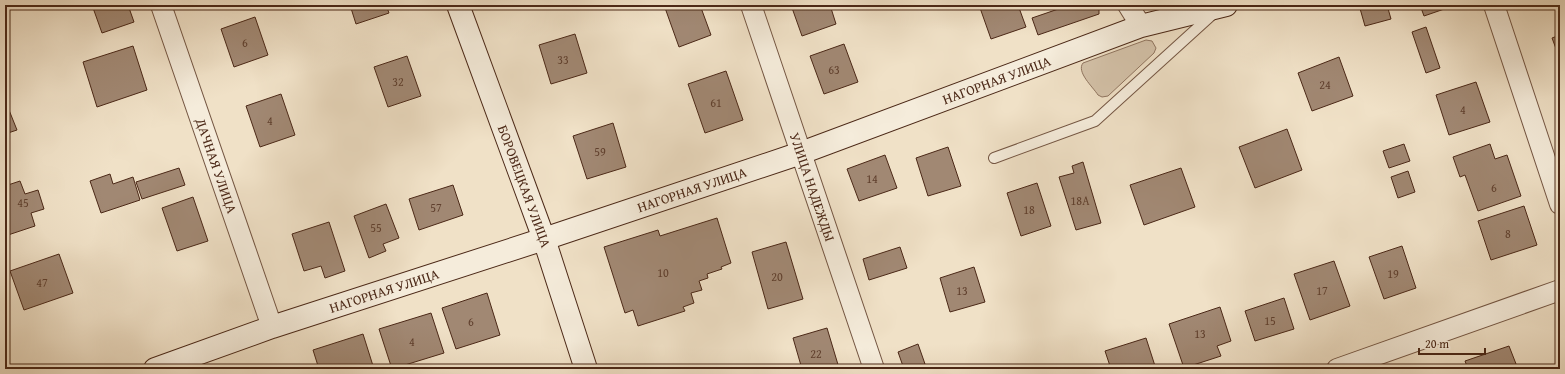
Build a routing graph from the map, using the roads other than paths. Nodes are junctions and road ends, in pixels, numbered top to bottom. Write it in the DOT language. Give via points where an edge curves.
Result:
graph roads {
  1 [pos="161,5"];
  2 [pos="458,5"];
  3 [pos="751,5"];
  4 [pos="1128,5"];
  5 [pos="1494,5"];
  6 [pos="1224,6"];
  7 [pos="1141,26"];
  8 [pos="801,153"];
  9 [pos="994,158"];
  10 [pos="1560,204"];
  11 [pos="544,239"];
  12 [pos="1560,290"];
  13 [pos="272,327"];
  14 [pos="155,369"];
  15 [pos="586,369"];
  16 [pos="874,369"];
  17 [pos="1337,369"];
  1 -- 13 [label="street, ДАЧНАЯ УЛИЦА"];
  2 -- 11 [label="street, БОРОВЕЦКАЯ УЛИЦА"];
  3 -- 8 [label="street, УЛИЦА НАДЕЖДЫ"];
  4 -- 7 [label="street"];
  5 -- 10 [label="street"];
  6 -- 7 [label="street, НАГОРНАЯ УЛИЦА"];
  6 -- 9 [label="lane" via="1095,121"];
  7 -- 8 [label="street, НАГОРНАЯ УЛИЦА"];
  8 -- 11 [label="street, НАГОРНАЯ УЛИЦА"];
  8 -- 16 [label="street, УЛИЦА НАДЕЖДЫ"];
  11 -- 13 [label="street, НАГОРНАЯ УЛИЦА"];
  11 -- 15 [label="street, БОРОВЕЦКАЯ УЛИЦА"];
  12 -- 17 [label="street"];
  13 -- 14 [label="street, НАГОРНАЯ УЛИЦА"];
}
